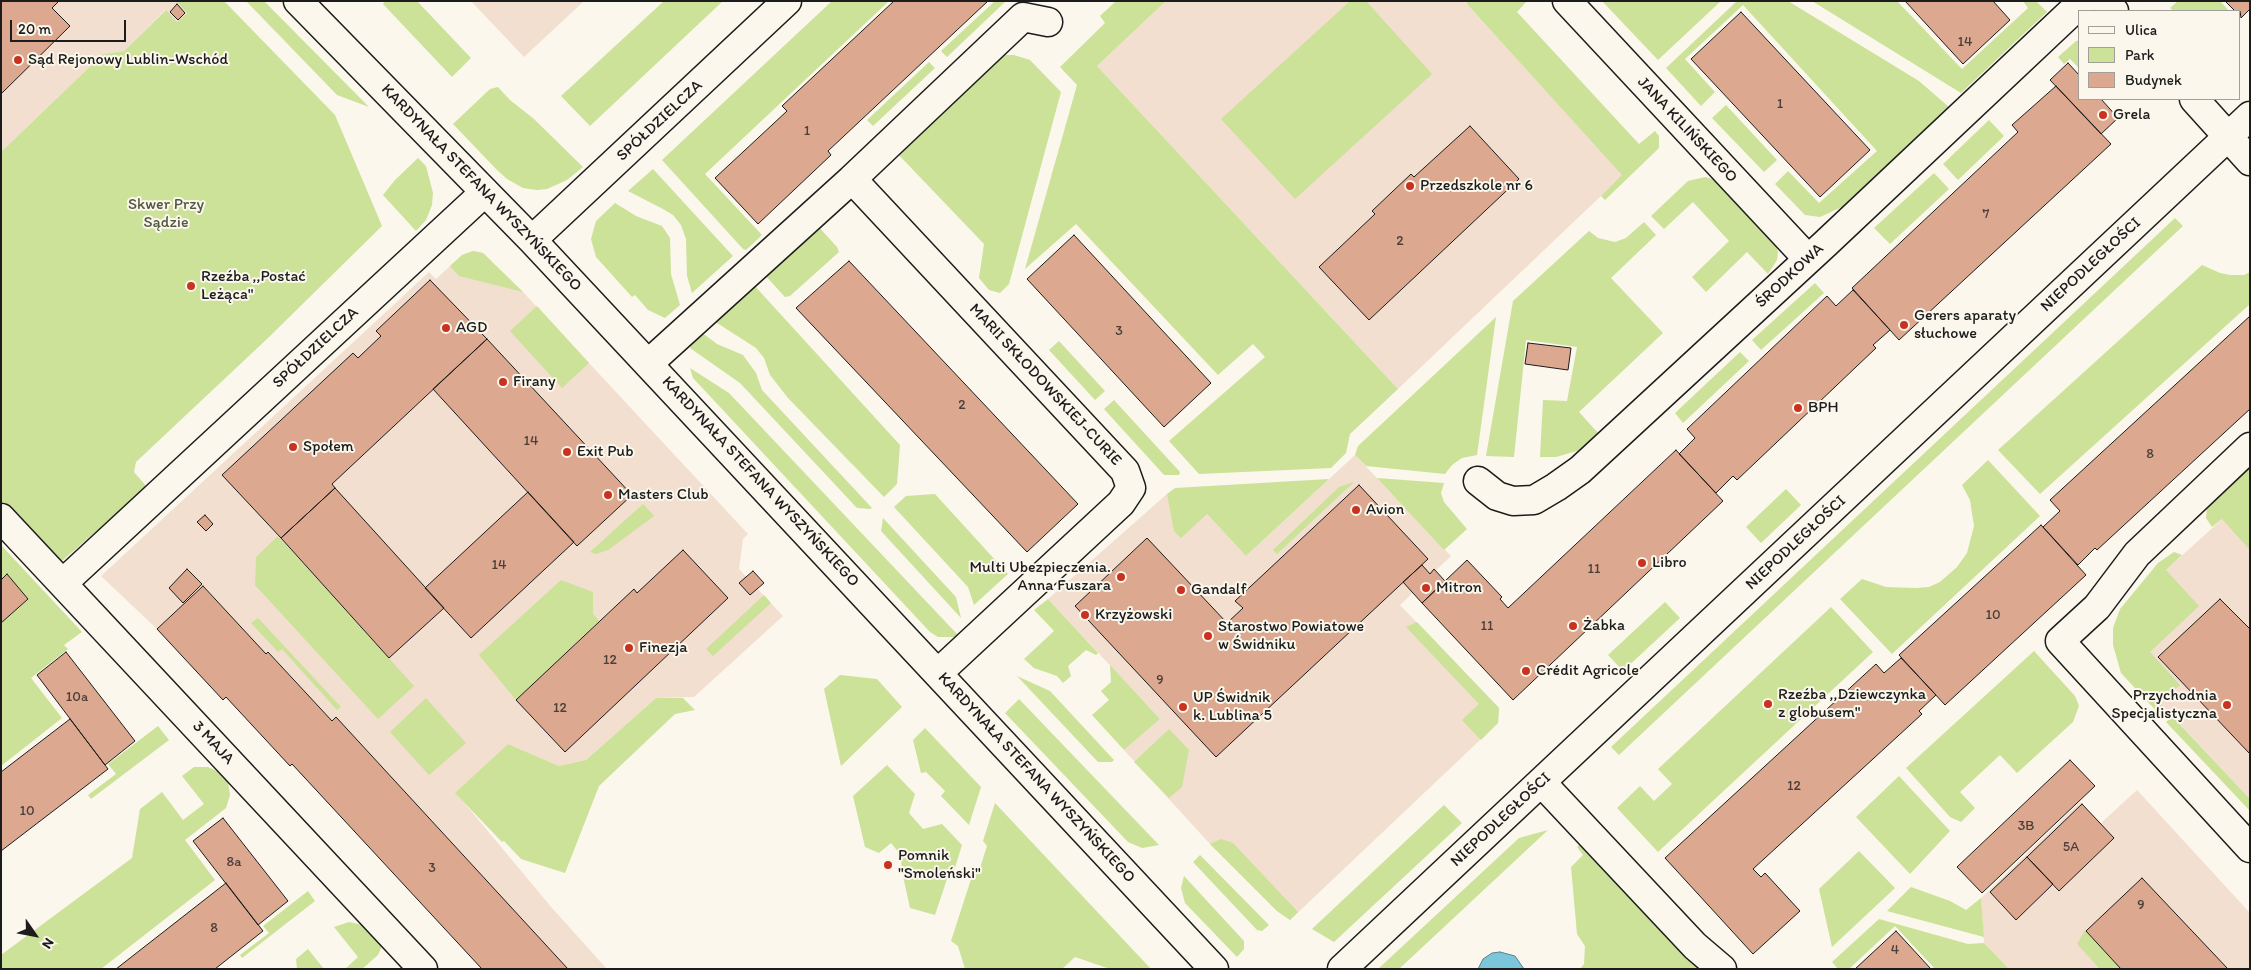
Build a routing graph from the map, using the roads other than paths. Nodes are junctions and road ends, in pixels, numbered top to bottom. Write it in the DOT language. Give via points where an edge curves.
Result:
graph roads {
  1 [pos="298,1"];
  2 [pos="787,1"];
  3 [pos="1567,1"];
  4 [pos="2083,1"];
  5 [pos="1048,22"];
  6 [pos="2195,100"];
  7 [pos="2250,116"];
  8 [pos="2228,137"];
  9 [pos="2250,161"];
  10 [pos="852,178"];
  11 [pos="485,192"];
  12 [pos="532,240"];
  13 [pos="1808,259"];
  14 [pos="649,363"];
  15 [pos="2250,447"];
  16 [pos="1478,481"];
  17 [pos="1,518"];
  18 [pos="63,583"];
  19 [pos="938,672"];
  20 [pos="1541,782"];
  21 [pos="2250,848"];
  22 [pos="423,969"];
  23 [pos="1214,969"];
  24 [pos="1342,969"];
  25 [pos="1722,969"];
  1 -- 11 [label="street, KARDYNAŁA STEFANA WYSZYŃSKIEGO"];
  2 -- 12 [label="street, SPÓŁDZIELCZA"];
  3 -- 13 [label="street, JANA KILIŃSKIEGO"];
  4 -- 13 [label="street, ŚRODKOWA"];
  5 -- 10 [label="street" via="1023,17"];
  6 -- 8 [label="street"];
  7 -- 8 [label="street, NIEPODLEGŁOŚCI"];
  8 -- 9 [label="street"];
  8 -- 20 [label="street, NIEPODLEGŁOŚCI"];
  10 -- 14 [label="street"];
  10 -- 19 [label="street, MARII SKŁODOWSKIEJ-CURIE" via="1125,471 1131,488 1122,503"];
  11 -- 12 [label="street, KARDYNAŁA STEFANA WYSZYŃSKIEGO"];
  11 -- 18 [label="street, SPÓŁDZIELCZA"];
  12 -- 14 [label="street, KARDYNAŁA STEFANA WYSZYŃSKIEGO"];
  13 -- 16 [label="street, ŚRODKOWA" via="1580,470 1556,487 1534,500 1514,501 1497,496"];
  14 -- 19 [label="street, KARDYNAŁA STEFANA WYSZYŃSKIEGO"];
  15 -- 21 [label="street" via="2137,554 2097,607 2060,641"];
  17 -- 18 [label="street, 3 MAJA"];
  18 -- 22 [label="street, 3 MAJA"];
  19 -- 23 [label="street, KARDYNAŁA STEFANA WYSZYŃSKIEGO"];
  20 -- 24 [label="street, NIEPODLEGŁOŚCI"];
  20 -- 25 [label="street" via="1695,946"];
}
